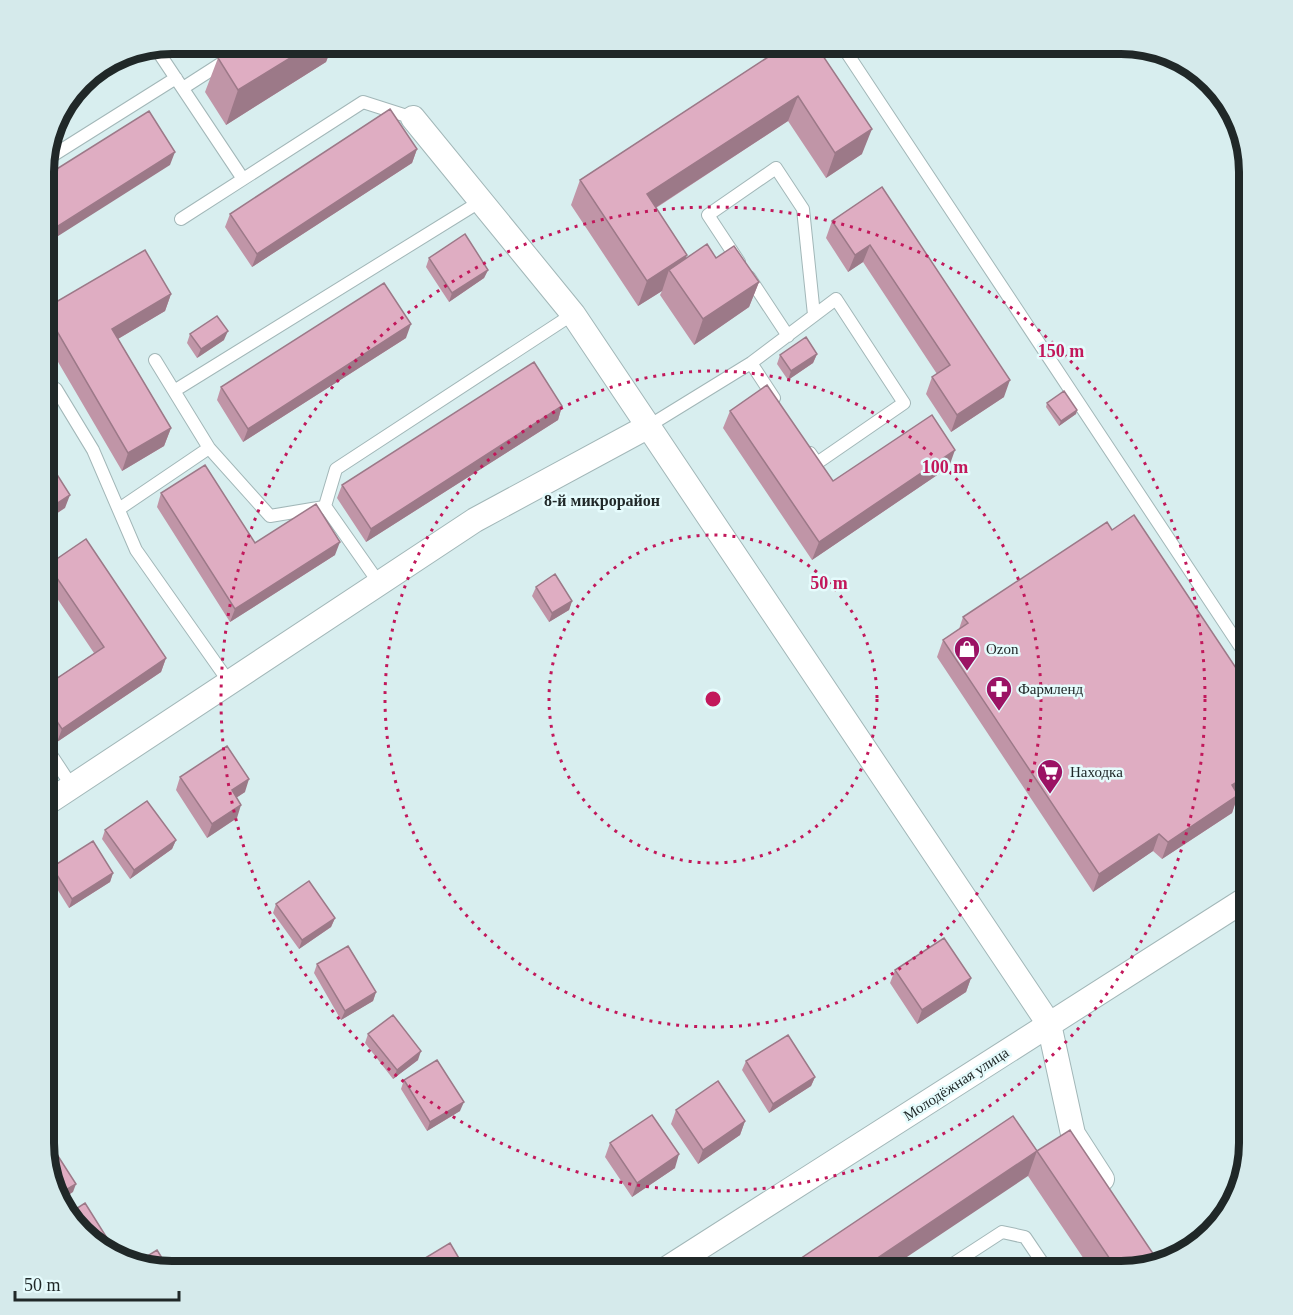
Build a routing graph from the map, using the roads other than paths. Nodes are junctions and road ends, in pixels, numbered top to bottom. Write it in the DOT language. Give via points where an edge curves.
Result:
graph roads {
  1 [pos="235,54"];
  2 [pos="847,54"];
  3 [pos="161,55"];
  4 [pos="179,83"];
  5 [pos="413,118"];
  6 [pos="55,155"];
  7 [pos="243,179"];
  8 [pos="481,201"];
  9 [pos="181,219"];
  10 [pos="573,314"];
  11 [pos="814,315"];
  12 [pos="788,336"];
  13 [pos="154,360"];
  14 [pos="751,363"];
  15 [pos="54,388"];
  16 [pos="174,392"];
  17 [pos="784,413"];
  18 [pos="647,427"];
  19 [pos="804,443"];
  20 [pos="209,448"];
  21 [pos="325,506"];
  22 [pos="118,509"];
  23 [pos="379,583"];
  24 [pos="1239,643"];
  25 [pos="229,682"];
  26 [pos="54,759"];
  27 [pos="71,785"];
  28 [pos="54,798"];
  29 [pos="1239,904"];
  30 [pos="1049,1024"];
  31 [pos="1112,1194"];
  32 [pos="680,1261"];
  33 [pos="958,1261"];
  34 [pos="1040,1261"];
  1 -- 4 [label="lane"];
  2 -- 24 [label="lane"];
  3 -- 4 [label="lane"];
  4 -- 6 [label="lane"];
  4 -- 7 [label="lane"];
  5 -- 7 [label="lane" via="363,102"];
  5 -- 8 [label="street"];
  7 -- 9 [label="lane"];
  8 -- 10 [label="street"];
  8 -- 16 [label="lane"];
  10 -- 18 [label="street"];
  10 -- 21 [label="lane" via="336,470"];
  11 -- 12 [label="lane"];
  11 -- 12 [label="lane" via="803,209 776,168 708,215"];
  11 -- 19 [label="lane" via="836,299 904,403 817,463"];
  12 -- 14 [label="lane"];
  13 -- 16 [label="lane"];
  14 -- 17 [label="lane"];
  14 -- 18 [label="lane"];
  15 -- 22 [label="lane" via="93,450"];
  16 -- 20 [label="lane"];
  18 -- 23 [label="street" via="475,520"];
  18 -- 30 [label="street"];
  20 -- 21 [label="lane" via="270,516"];
  20 -- 22 [label="lane"];
  21 -- 23 [label="lane"];
  22 -- 25 [label="lane" via="136,550"];
  23 -- 25 [label="street"];
  25 -- 27 [label="street"];
  26 -- 27 [label="lane"];
  27 -- 28 [label="street"];
  29 -- 30 [label="street, Молодёжная улица"];
  30 -- 31 [label="street" via="1073,1134"];
  30 -- 32 [label="street, Молодёжная улица"];
  33 -- 34 [label="lane" via="1002,1232 1024,1237"];
}
